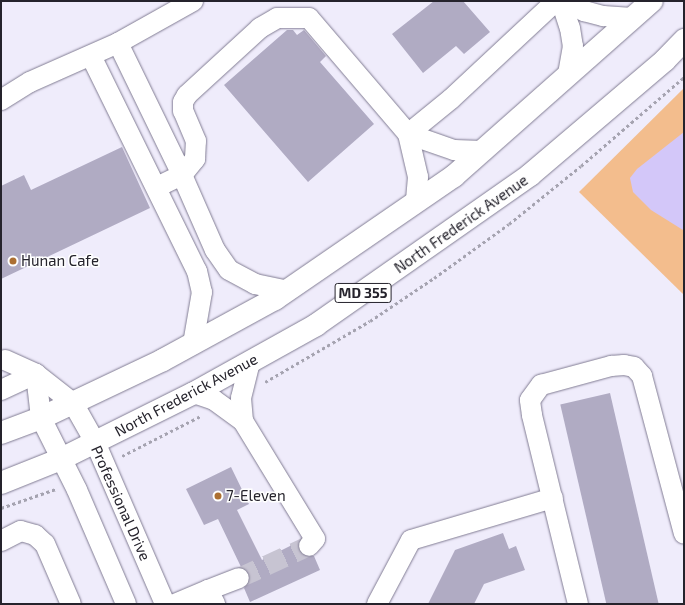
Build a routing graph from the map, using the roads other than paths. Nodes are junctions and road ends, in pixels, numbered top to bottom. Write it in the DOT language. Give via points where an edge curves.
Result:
graph roads {
  1 [pos="193,1"];
  2 [pos="556,1"];
  3 [pos="561,1"];
  4 [pos="566,1"];
  5 [pos="652,1"];
  6 [pos="632,18"];
  7 [pos="684,40"];
  8 [pos="118,43"];
  9 [pos="91,56"];
  10 [pos="568,75"];
  11 [pos="1,100"];
  12 [pos="408,134"];
  13 [pos="482,151"];
  14 [pos="182,175"];
  15 [pos="157,187"];
  16 [pos="416,202"];
  17 [pos="286,291"];
  18 [pos="193,344"];
  19 [pos="5,360"];
  20 [pos="250,362"];
  21 [pos="36,374"];
  22 [pos="1,390"];
  23 [pos="194,393"];
  24 [pos="73,403"];
  25 [pos="41,418"];
  26 [pos="243,421"];
  27 [pos="1,433"];
  28 [pos="95,442"];
  29 [pos="61,459"];
  30 [pos="1,483"];
  31 [pos="553,498"];
  32 [pos="684,534"];
  33 [pos="1,541"];
  34 [pos="309,546"];
  35 [pos="239,578"];
  36 [pos="212,597"];
  37 [pos="71,604"];
  38 [pos="126,604"];
  39 [pos="165,604"];
  40 [pos="176,604"];
  41 [pos="377,604"];
  42 [pos="578,604"];
  1 -- 8 [label="street"];
  2 -- 12 [label="street" via="451,99"];
  3 -- 10 [label="street" via="573,46"];
  4 -- 6 [label="street" via="584,11 603,16"];
  5 -- 6 [label="main road, MD 355"];
  6 -- 10 [label="main road, MD 355"];
  7 -- 20 [label="main road, North Frederick Avenue / MD 355" via="665,60 530,175 316,325"];
  8 -- 9 [label="street"];
  8 -- 14 [label="street"];
  9 -- 11 [label="street" via="30,82"];
  9 -- 15 [label="street"];
  10 -- 13 [label="main road, MD 355"];
  12 -- 13 [label="street" via="454,150"];
  12 -- 14 [label="street" via="309,18 277,18 260,28 183,102 183,111 196,141 195,159"];
  12 -- 16 [label="street" via="418,177"];
  13 -- 16 [label="main road, MD 355" via="454,176"];
  14 -- 15 [label="street"];
  14 -- 17 [label="street" via="215,250 229,270 255,284"];
  15 -- 18 [label="street" via="197,271 202,292"];
  16 -- 17 [label="main road, MD 355"];
  17 -- 18 [label="main road, MD 355"];
  18 -- 24 [label="main road, MD 355"];
  19 -- 21 [label="street"];
  20 -- 23 [label="main road, North Frederick Avenue / MD 355"];
  20 -- 26 [label="street" via="241,398"];
  21 -- 22 [label="street"];
  21 -- 24 [label="street"];
  21 -- 25 [label="street"];
  23 -- 26 [label="street" via="214,400"];
  23 -- 28 [label="main road, North Frederick Avenue / MD 355"];
  24 -- 25 [label="main road, MD 355"];
  24 -- 28 [label="street, Professional Drive"];
  25 -- 27 [label="main road, MD 355"];
  25 -- 29 [label="street"];
  26 -- 34 [label="street" via="315,539"];
  28 -- 29 [label="main road, North Frederick Avenue / MD 355"];
  28 -- 39 [label="street, Professional Drive"];
  29 -- 30 [label="main road, North Frederick Avenue / MD 355"];
  29 -- 38 [label="street"];
  31 -- 32 [label="street" via="532,415 530,400 535,390 541,385 624,364 634,367 642,376"];
  31 -- 41 [label="street" via="411,540"];
  31 -- 42 [label="street"];
  33 -- 37 [label="street" via="21,532 35,534 45,544"];
  35 -- 36 [label="street"];
  36 -- 40 [label="street"];
}
